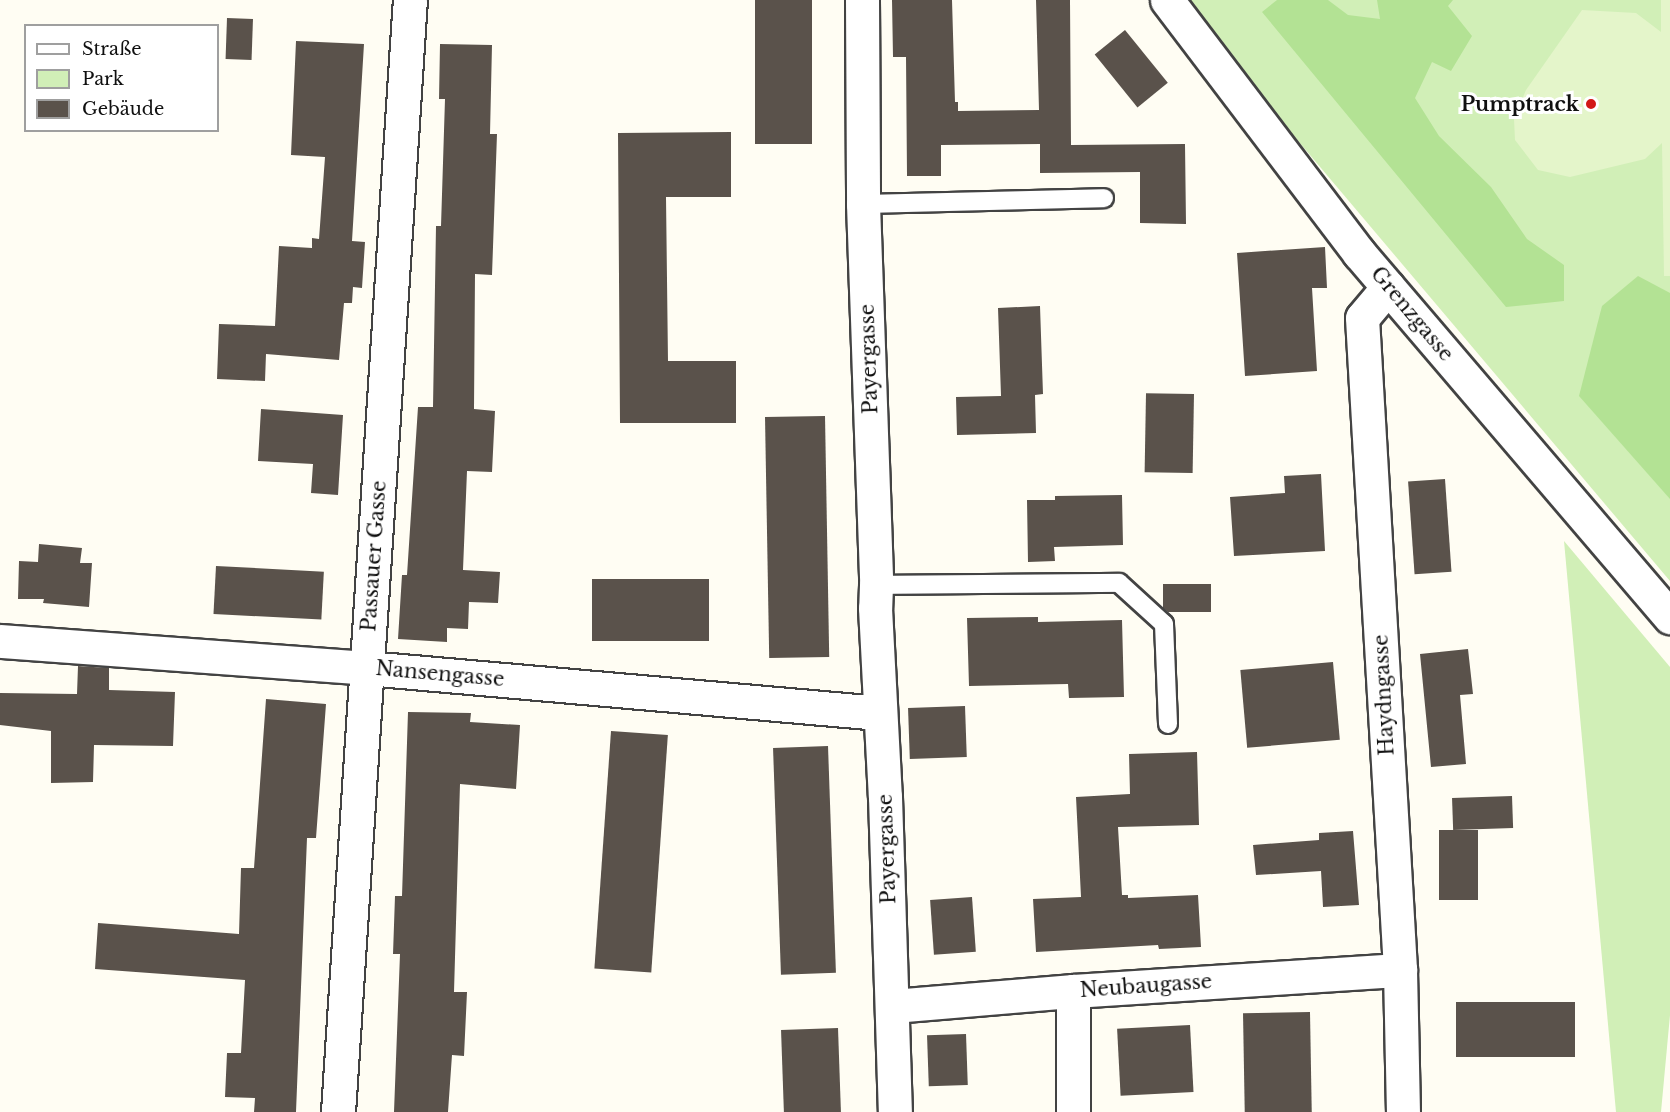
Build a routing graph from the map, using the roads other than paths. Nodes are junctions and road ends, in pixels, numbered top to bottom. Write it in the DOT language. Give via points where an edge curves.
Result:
graph roads {
  1 [pos="410,0"];
  2 [pos="862,0"];
  3 [pos="1167,0"];
  4 [pos="1104,198"];
  5 [pos="863,204"];
  6 [pos="1388,287"];
  7 [pos="876,585"];
  8 [pos="1670,617"];
  9 [pos="0,641"];
  10 [pos="367,668"];
  11 [pos="879,713"];
  12 [pos="1168,724"];
  13 [pos="1400,970"];
  14 [pos="1072,991"];
  15 [pos="892,1006"];
  16 [pos="338,1112"];
  17 [pos="895,1112"];
  18 [pos="1073,1112"];
  19 [pos="1403,1112"];
  1 -- 10 [label="street, Passauer Gasse"];
  2 -- 5 [label="street, Payergasse"];
  3 -- 6 [label="street, Grenzgasse"];
  4 -- 5 [label="lane"];
  5 -- 7 [label="street, Payergasse"];
  6 -- 8 [label="street, Grenzgasse"];
  6 -- 13 [label="street, Haydngasse" via="1362,318"];
  7 -- 11 [label="street, Payergasse"];
  7 -- 12 [label="lane" via="1119,583 1164,624"];
  9 -- 10 [label="street, Nansengasse"];
  10 -- 11 [label="street, Nansengasse"];
  10 -- 16 [label="street, Passauer Gasse"];
  11 -- 15 [label="street, Payergasse"];
  13 -- 14 [label="street, Neubaugasse"];
  13 -- 19 [label="street, Haydngasse"];
  14 -- 15 [label="street, Neubaugasse"];
  14 -- 18 [label="street"];
  15 -- 17 [label="street, Payergasse"];
}
